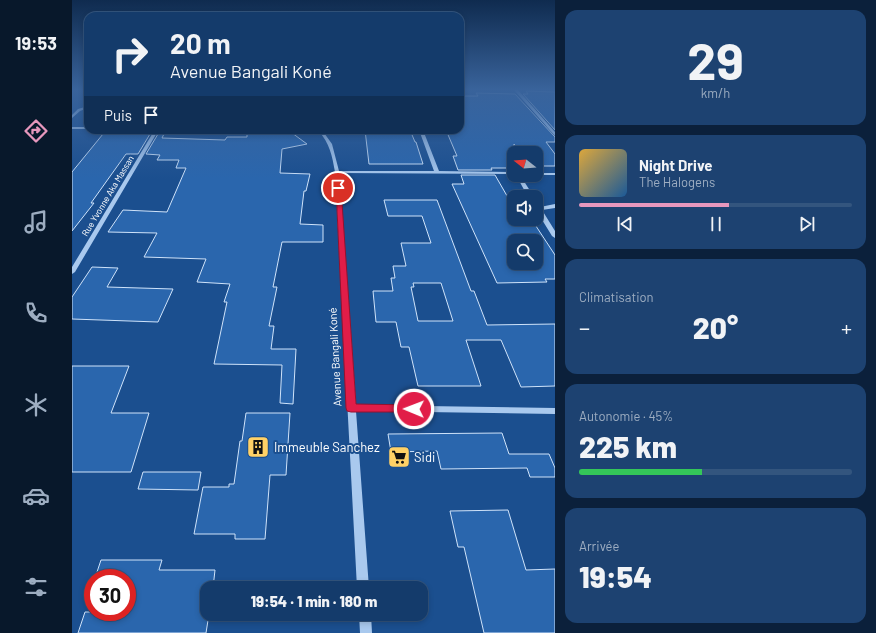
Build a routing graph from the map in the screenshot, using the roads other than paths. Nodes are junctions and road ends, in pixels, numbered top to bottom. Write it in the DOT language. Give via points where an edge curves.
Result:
graph roads {
  1 [pos="542,120"];
  2 [pos="72,128"];
  3 [pos="84,128"];
  4 [pos="156,134"];
  5 [pos="325,134"];
  6 [pos="423,134"];
  7 [pos="555,135"];
  8 [pos="337,172"];
  9 [pos="438,173"];
  10 [pos="507,173"];
  11 [pos="543,174"];
  12 [pos="555,174"];
  13 [pos="555,206"];
  14 [pos="543,207"];
  15 [pos="543,217"];
  16 [pos="555,236"];
  17 [pos="72,272"];
  18 [pos="351,408"];
  19 [pos="555,411"];
  20 [pos="363,581"];
  21 [pos="365,621"];
  22 [pos="366,633"];
  1 -- 7 [label="street"];
  2 -- 3 [label="street"];
  4 -- 17 [label="street, Rue Yvonne Aka Massan"];
  5 -- 8 [label="street, Avenue Bangali Koné" via="332,148"];
  6 -- 9 [label="street"];
  8 -- 9 [label="street"];
  8 -- 18 [label="street, Avenue Bangali Koné"];
  9 -- 10 [label="street"];
  11 -- 12 [label="street"];
  13 -- 14 [label="street"];
  15 -- 16 [label="street"];
  18 -- 19 [label="street"];
  18 -- 20 [label="street, Avenue Bangali Koné"];
  21 -- 22 [label="street"];
}
